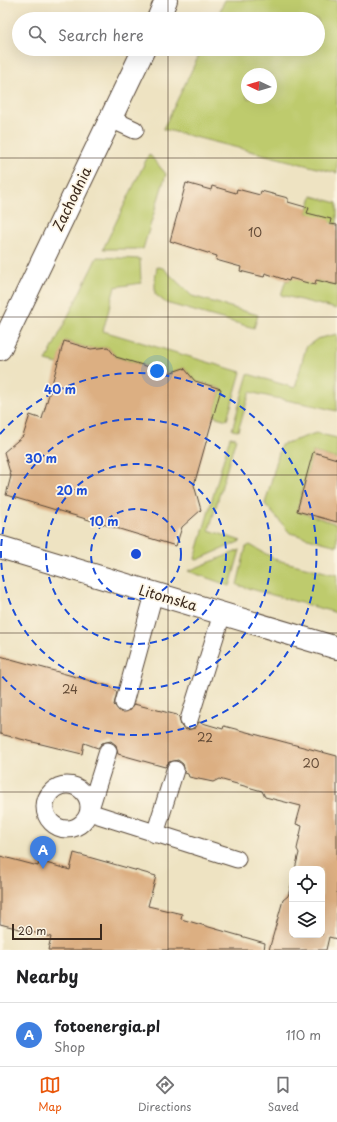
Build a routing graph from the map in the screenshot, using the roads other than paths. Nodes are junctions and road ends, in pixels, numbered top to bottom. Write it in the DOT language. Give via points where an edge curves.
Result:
graph roads {
  1 [pos="166,0"];
  2 [pos="161,12"];
  3 [pos="141,56"];
  4 [pos="111,120"];
  5 [pos="135,130"];
  6 [pos="0,348"];
  7 [pos="0,548"];
  8 [pos="154,594"];
  9 [pos="222,614"];
  10 [pos="337,648"];
  11 [pos="124,703"];
  12 [pos="190,720"];
  13 [pos="108,751"];
  14 [pos="175,770"];
  15 [pos="155,834"];
  16 [pos="237,859"];
  1 -- 2 [label="street"];
  3 -- 4 [label="street, Zachodnia"];
  4 -- 5 [label="lane"];
  4 -- 6 [label="street, Zachodnia"];
  7 -- 8 [label="street, Litomska"];
  8 -- 9 [label="street, Litomska"];
  8 -- 11 [label="lane"];
  9 -- 10 [label="street, Litomska"];
  9 -- 12 [label="lane"];
  13 -- 15 [label="lane" via="89,812"];
  14 -- 15 [label="lane"];
  15 -- 16 [label="lane"];
}
